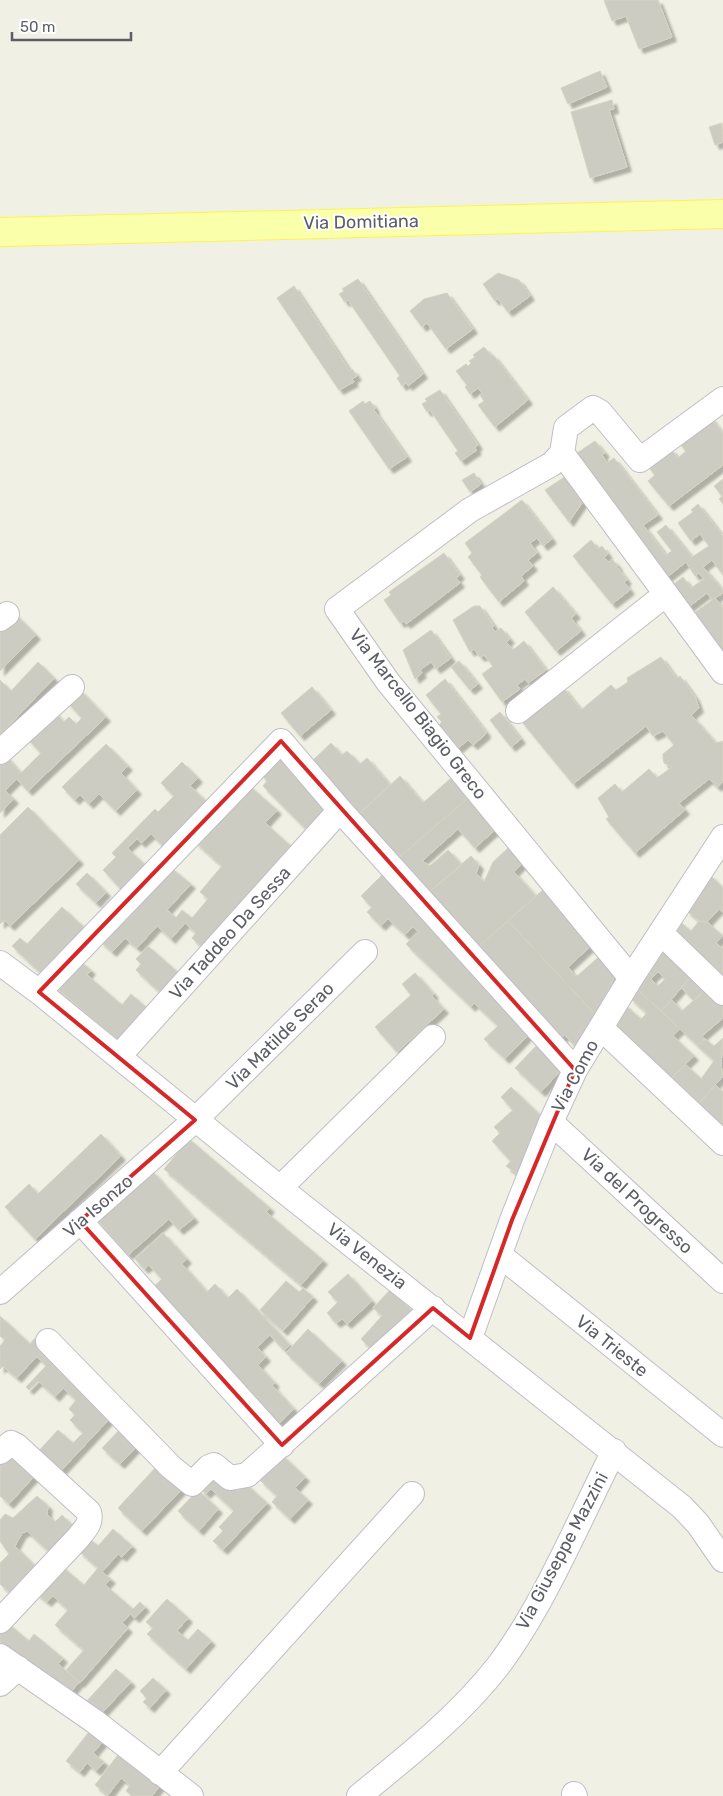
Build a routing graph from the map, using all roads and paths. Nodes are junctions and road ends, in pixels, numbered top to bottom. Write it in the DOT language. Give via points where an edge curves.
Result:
graph roads {
  1 [pos="723,214"];
  2 [pos="0,232"];
  3 [pos="723,399"];
  4 [pos="562,454"];
  5 [pos="666,594"];
  6 [pos="723,672"];
  7 [pos="72,687"];
  8 [pos="518,711"];
  9 [pos="0,752"];
  10 [pos="340,810"];
  11 [pos="723,837"];
  12 [pos="660,933"];
  13 [pos="365,952"];
  14 [pos="3,970"];
  15 [pos="631,978"];
  16 [pos="39,992"];
  17 [pos="723,993"];
  18 [pos="601,1028"];
  19 [pos="434,1037"];
  20 [pos="119,1056"];
  21 [pos="575,1070"];
  22 [pos="195,1120"];
  23 [pos="551,1122"];
  24 [pos="723,1143"];
  25 [pos="280,1188"];
  26 [pos="80,1221"];
  27 [pos="501,1256"];
  28 [pos="723,1281"];
  29 [pos="0,1292"];
  30 [pos="433,1308"];
  31 [pos="470,1338"];
  32 [pos="48,1341"];
  33 [pos="723,1436"];
  34 [pos="282,1444"];
  35 [pos="614,1451"];
  36 [pos="0,1452"];
  37 [pos="412,1494"];
  38 [pos="723,1560"];
  39 [pos="0,1622"];
  40 [pos="9,1662"];
  41 [pos="0,1684"];
  42 [pos="160,1773"];
  43 [pos="191,1796"];
  44 [pos="359,1796"];
  1 -- 2 [label="main road, Via Domitiana"];
  3 -- 4 [label="street" via="640,460 600,412 593,408 566,428"];
  4 -- 5 [label="street"];
  4 -- 15 [label="street, Via Marcello Biagio Greco" via="552,464 470,510 337,609 388,682"];
  5 -- 6 [label="street"];
  5 -- 8 [label="street"];
  7 -- 9 [label="street"];
  10 -- 16 [label="street" via="281,741"];
  10 -- 20 [label="street, Via Taddeo Da Sessa"];
  10 -- 21 [label="street"];
  11 -- 12 [label="street, Via Como"];
  12 -- 15 [label="street, Via Como"];
  12 -- 17 [label="street"];
  13 -- 22 [label="street, Via Matilde Serao"];
  14 -- 16 [label="street, Via Venezia"];
  15 -- 18 [label="street, Via Como"];
  16 -- 20 [label="street, Via Venezia"];
  18 -- 21 [label="street, Via Como"];
  18 -- 24 [label="street"];
  19 -- 25 [label="street"];
  20 -- 22 [label="street, Via Venezia"];
  21 -- 23 [label="street, Via Como"];
  22 -- 25 [label="street, Via Venezia"];
  22 -- 26 [label="street, Via Isonzo"];
  23 -- 27 [label="street, Via Como"];
  23 -- 28 [label="street, Via del Progresso"];
  25 -- 30 [label="street, Via Venezia"];
  26 -- 29 [label="street, Via Isonzo"];
  26 -- 34 [label="street"];
  27 -- 31 [label="street, Via Como"];
  27 -- 33 [label="street, Via Trieste"];
  30 -- 31 [label="street, Via Venezia"];
  30 -- 34 [label="street"];
  31 -- 35 [label="street, Via Venezia"];
  32 -- 34 [label="street" via="192,1484 214,1465 230,1478 247,1475"];
  35 -- 38 [label="street, Via Venezia" via="682,1507"];
  35 -- 44 [label="street, Via Giuseppe Mazzini" via="540,1598 498,1665 442,1727"];
  36 -- 39 [label="street" via="14,1443 90,1515 90,1522 78,1538"];
  37 -- 42 [label="street"];
  40 -- 41 [label="street"];
  40 -- 42 [label="street" via="94,1721"];
  42 -- 43 [label="street"];
}
